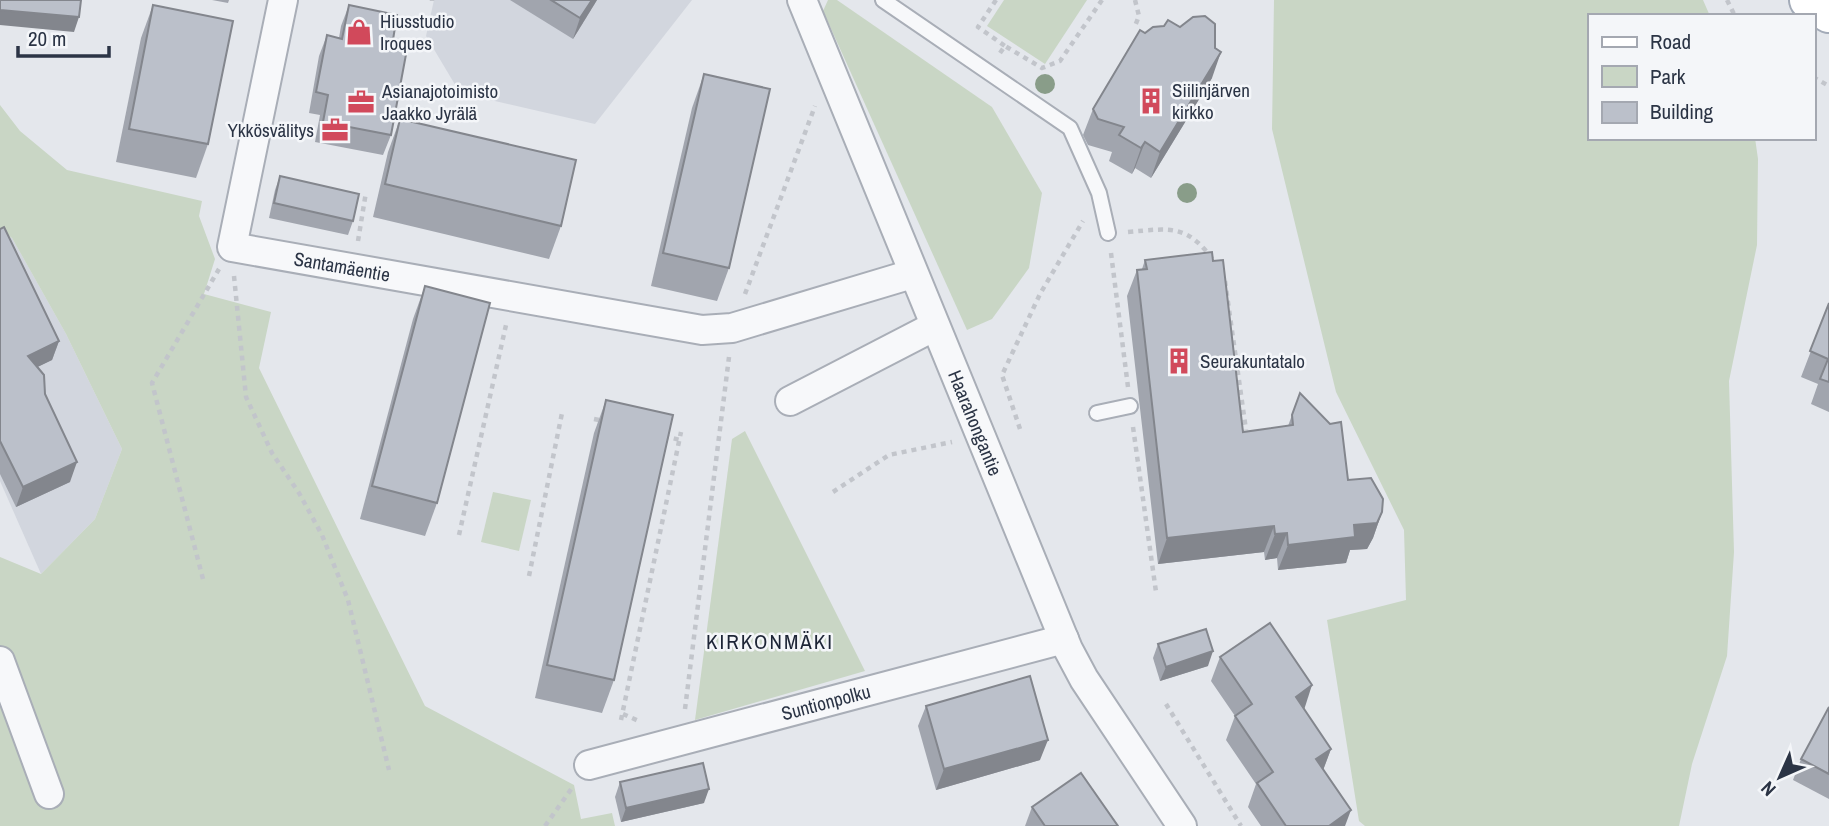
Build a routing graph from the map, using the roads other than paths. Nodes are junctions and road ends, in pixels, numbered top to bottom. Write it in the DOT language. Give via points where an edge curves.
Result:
graph roads {
  1 [pos="282,0"];
  2 [pos="802,0"];
  3 [pos="883,0"];
  4 [pos="1810,0"];
  5 [pos="1829,13"];
  6 [pos="1108,233"];
  7 [pos="912,274"];
  8 [pos="935,326"];
  9 [pos="790,401"];
  10 [pos="1130,407"];
  11 [pos="1097,413"];
  12 [pos="1063,639"];
  13 [pos="0,661"];
  14 [pos="589,765"];
  15 [pos="49,794"];
  16 [pos="1182,826"];
  1 -- 7 [label="street, Santamäentie" via="232,247 702,330 732,328"];
  2 -- 7 [label="street, Haarahongantie"];
  3 -- 6 [label="lane" via="1070,128 1099,192"];
  4 -- 5 [label="main road"];
  7 -- 8 [label="street, Haarahongantie"];
  8 -- 9 [label="street"];
  8 -- 12 [label="street, Haarahongantie"];
  10 -- 11 [label="lane"];
  12 -- 14 [label="street, Suntionpolku"];
  12 -- 16 [label="street, Haarahongantie" via="1084,679"];
  13 -- 15 [label="street"];
}
